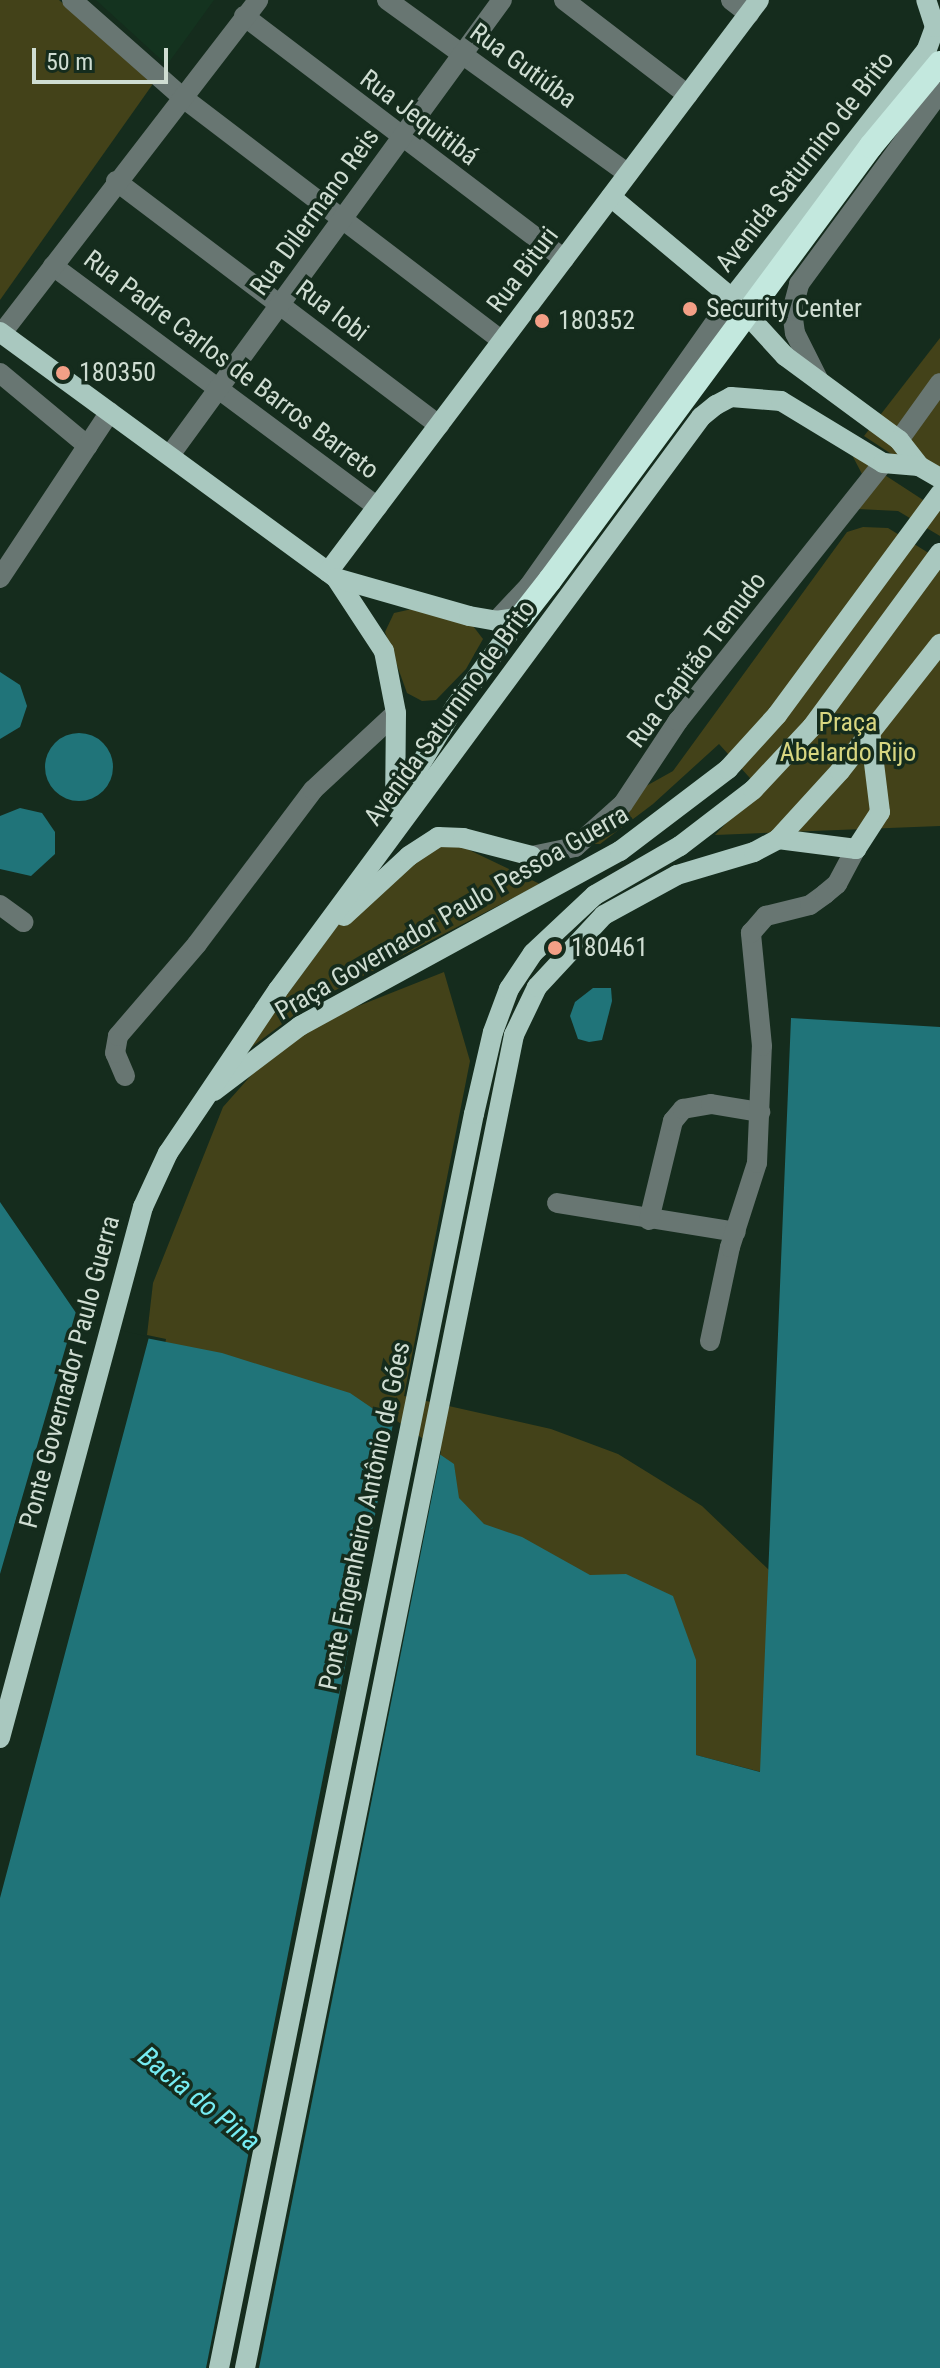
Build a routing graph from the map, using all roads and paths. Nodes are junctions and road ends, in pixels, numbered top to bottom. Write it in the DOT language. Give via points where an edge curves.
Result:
graph roads {
  1 [pos="72,0"];
  2 [pos="258,0"];
  3 [pos="387,0"];
  4 [pos="502,0"];
  5 [pos="564,0"];
  6 [pos="731,0"];
  7 [pos="926,0"];
  8 [pos="932,0"];
  9 [pos="940,5"];
  10 [pos="754,7"];
  11 [pos="244,16"];
  12 [pos="463,54"];
  13 [pos="940,63"];
  14 [pos="940,92"];
  15 [pos="688,95"];
  16 [pos="182,97"];
  17 [pos="402,137"];
  18 [pos="628,174"];
  19 [pos="116,181"];
  20 [pos="611,197"];
  21 [pos="340,222"];
  22 [pos="564,259"];
  23 [pos="53,266"];
  24 [pos="732,298"];
  25 [pos="279,304"];
  26 [pos="1,332"];
  27 [pos="502,341"];
  28 [pos="0,373"];
  29 [pos="940,383"];
  30 [pos="821,385"];
  31 [pos="218,388"];
  32 [pos="110,412"];
  33 [pos="439,425"];
  34 [pos="899,440"];
  35 [pos="88,446"];
  36 [pos="170,455"];
  37 [pos="883,463"];
  38 [pos="919,466"];
  39 [pos="940,478"];
  40 [pos="940,494"];
  41 [pos="377,507"];
  42 [pos="940,553"];
  43 [pos="332,575"];
  44 [pos="0,578"];
  45 [pos="521,617"];
  46 [pos="496,621"];
  47 [pos="940,644"];
  48 [pos="396,713"];
  49 [pos="870,731"];
  50 [pos="395,808"];
  51 [pos="716,822"];
  52 [pos="778,839"];
  53 [pos="856,849"];
  54 [pos="532,856"];
  55 [pos="375,858"];
  56 [pos="639,893"];
  57 [pos="0,905"];
  58 [pos="23,922"];
  59 [pos="307,951"];
  60 [pos="125,1076"];
  61 [pos="201,1100"];
  62 [pos="760,1112"];
  63 [pos="557,1203"];
  64 [pos="143,1207"];
  65 [pos="649,1220"];
  66 [pos="736,1232"];
  67 [pos="710,1341"];
  68 [pos="0,1738"];
  69 [pos="219,2368"];
  70 [pos="245,2368"];
  1 -- 16 [label="street"];
  2 -- 11 [label="street"];
  3 -- 12 [label="street, Rua Gutiúba"];
  4 -- 12 [label="street, Rua Dilermano Reis"];
  5 -- 15 [label="street"];
  6 -- 10 [label="street"];
  7 -- 24 [label="main road, Avenida Saturnino de Brito" via="935,27 927,49"];
  8 -- 9 [label="main road"];
  10 -- 15 [label="main road, Rua Bituri"];
  11 -- 16 [label="street"];
  11 -- 17 [label="street, Rua Jequitibá"];
  12 -- 17 [label="street, Rua Dilermano Reis"];
  12 -- 18 [label="street, Rua Gutiúba"];
  13 -- 45 [label="highway, bridge" via="871,146"];
  14 -- 30 [label="street" via="799,284 792,311 795,333"];
  15 -- 18 [label="main road, Rua Bituri"];
  16 -- 19 [label="street"];
  16 -- 21 [label="street"];
  17 -- 21 [label="street, Rua Dilermano Reis"];
  17 -- 22 [label="street, Rua Jequitibá"];
  18 -- 20 [label="main road, Rua Bituri"];
  19 -- 23 [label="street"];
  19 -- 25 [label="street, Rua Iobi"];
  20 -- 22 [label="main road, Rua Bituri"];
  20 -- 24 [label="main road"];
  21 -- 25 [label="street, Rua Dilermano Reis"];
  21 -- 27 [label="street"];
  22 -- 27 [label="main road, Rua Bituri"];
  23 -- 26 [label="street"];
  23 -- 31 [label="street, Rua Padre Carlos de Barros Barreto"];
  24 -- 30 [label="main road" via="785,356"];
  24 -- 46 [label="street, Avenida Saturnino de Brito" via="529,586"];
  25 -- 31 [label="street, Rua Dilermano Reis"];
  25 -- 33 [label="street, Rua Iobi"];
  26 -- 32 [label="main road"];
  27 -- 33 [label="main road, Rua Bituri"];
  28 -- 35 [label="street"];
  29 -- 34 [label="street"];
  30 -- 34 [label="main road"];
  31 -- 36 [label="street, Rua Dilermano Reis"];
  31 -- 41 [label="street, Rua Padre Carlos de Barros Barreto"];
  32 -- 35 [label="street"];
  32 -- 36 [label="main road"];
  33 -- 41 [label="main road, Rua Bituri"];
  34 -- 38 [label="main road"];
  35 -- 44 [label="street"];
  36 -- 43 [label="main road"];
  37 -- 38 [label="main road"];
  37 -- 54 [label="street, Rua Capitão Temudo" via="678,721 623,804 575,847"];
  37 -- 55 [label="main road, Avenida Saturnino de Brito" via="781,401 731,397 701,417"];
  38 -- 39 [label="main road"];
  40 -- 61 [label="main road, Praça Governador Paulo Pessoa Guerra" via="777,715 728,769 620,851 300,1026"];
  41 -- 43 [label="main road, Rua Bituri"];
  42 -- 51 [label="main road, Ponte Engenheiro Antônio de Góes" via="812,727"];
  43 -- 46 [label="main road"];
  43 -- 48 [label="main road" via="384,651"];
  45 -- 46 [label="main road"];
  45 -- 50 [label="main road, Avenida Saturnino de Brito" via="455,707"];
  47 -- 49 [label="main road"];
  48 -- 50 [label="main road"];
  48 -- 60 [label="street" via="313,790 197,944 118,1036 115,1053"];
  49 -- 52 [label="main road" via="803,816"];
  49 -- 53 [label="main road" via="880,812"];
  50 -- 55 [label="main road, Avenida Saturnino de Brito"];
  51 -- 56 [label="main road" via="708,836"];
  51 -- 69 [label="main road, Ponte Engenheiro Antônio de Góes" via="595,895 533,953 509,989 493,1032 310,1901"];
  52 -- 53 [label="main road"];
  52 -- 56 [label="main road"];
  53 -- 62 [label="street" via="837,884 825,894 810,905 766,916 751,933 762,1046"];
  54 -- 59 [label="main road" via="438,837 409,856"];
  55 -- 59 [label="main road, Avenida Saturnino de Brito"];
  56 -- 70 [label="main road, Ponte Engenheiro Antônio de Góes" via="575,941 537,987 514,1035"];
  57 -- 58 [label="street"];
  59 -- 61 [label="main road, Avenida Saturnino de Brito"];
  61 -- 64 [label="main road, Avenida Saturnino de Brito"];
  62 -- 65 [label="street" via="711,1104 683,1109 673,1121"];
  62 -- 66 [label="street" via="757,1163"];
  63 -- 65 [label="street"];
  64 -- 68 [label="main road, Ponte Governador Paulo Guerra"];
  65 -- 66 [label="street"];
  66 -- 67 [label="street"];
}
